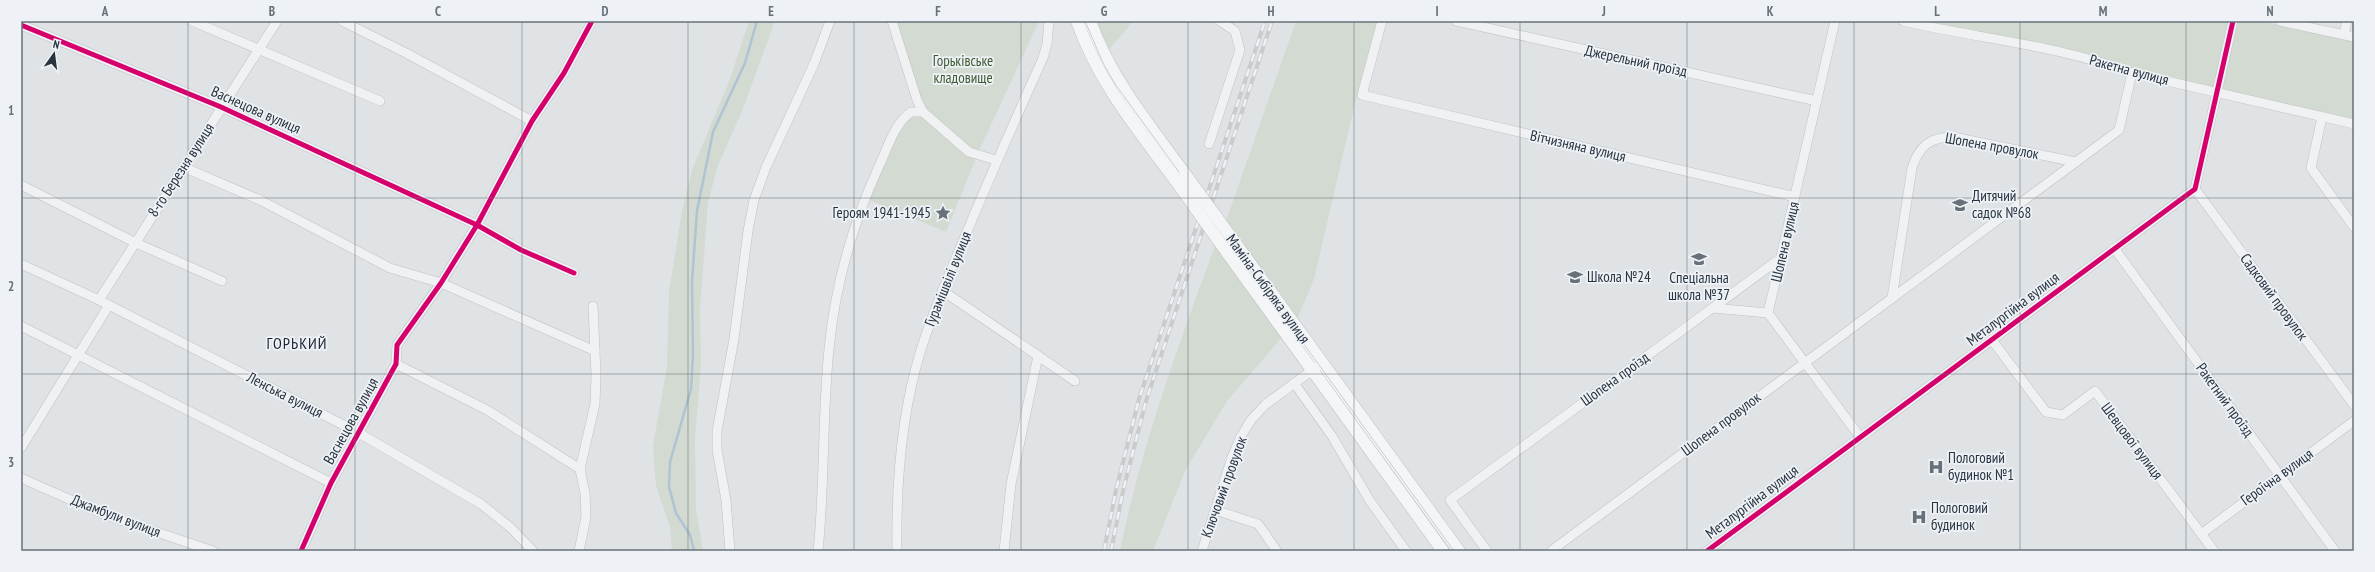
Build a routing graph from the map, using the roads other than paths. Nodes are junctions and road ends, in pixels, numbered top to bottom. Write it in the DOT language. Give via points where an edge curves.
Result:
graph roads {
  1 [pos="192,21"];
  2 [pos="277,21"];
  3 [pos="342,21"];
  4 [pos="592,21"];
  5 [pos="830,21"];
  6 [pos="892,21"];
  7 [pos="1049,21"];
  8 [pos="1077,21"];
  9 [pos="1090,21"];
  10 [pos="1220,21"];
  11 [pos="1382,21"];
  12 [pos="1456,21"];
  13 [pos="1835,21"];
  14 [pos="1904,21"];
  15 [pos="2233,21"];
  16 [pos="2280,21"];
  17 [pos="2347,21"];
  18 [pos="21,25"];
  19 [pos="2344,34"];
  20 [pos="2354,37"];
  21 [pos="259,49"];
  22 [pos="2132,73"];
  23 [pos="2217,91"];
  24 [pos="380,101"];
  25 [pos="1817,101"];
  26 [pos="221,107"];
  27 [pos="923,112"];
  28 [pos="2322,117"];
  29 [pos="532,121"];
  30 [pos="2354,124"];
  31 [pos="1210,144"];
  32 [pos="996,160"];
  33 [pos="2076,162"];
  34 [pos="183,167"];
  35 [pos="1180,178"];
  36 [pos="21,185"];
  37 [pos="2195,189"];
  38 [pos="1795,197"];
  39 [pos="477,225"];
  40 [pos="2354,227"];
  41 [pos="134,242"];
  42 [pos="2114,248"];
  43 [pos="1781,258"];
  44 [pos="21,264"];
  45 [pos="574,273"];
  46 [pos="222,281"];
  47 [pos="441,283"];
  48 [pos="942,291"];
  49 [pos="1892,298"];
  50 [pos="99,300"];
  51 [pos="109,305"];
  52 [pos="593,306"];
  53 [pos="1713,308"];
  54 [pos="1768,313"];
  55 [pos="21,326"];
  56 [pos="1992,340"];
  57 [pos="595,350"];
  58 [pos="78,355"];
  59 [pos="1038,356"];
  60 [pos="1805,362"];
  61 [pos="396,364"];
  62 [pos="1317,367"];
  63 [pos="1075,381"];
  64 [pos="1294,383"];
  65 [pos="2354,405"];
  66 [pos="2354,421"];
  67 [pos="357,432"];
  68 [pos="1860,437"];
  69 [pos="21,448"];
  70 [pos="580,469"];
  71 [pos="2280,475"];
  72 [pos="21,478"];
  73 [pos="331,483"];
  74 [pos="1215,510"];
  75 [pos="2201,534"];
  76 [pos="213,551"];
  77 [pos="301,551"];
  78 [pos="533,551"];
  79 [pos="579,551"];
  80 [pos="730,551"];
  81 [pos="818,551"];
  82 [pos="897,551"];
  83 [pos="1004,551"];
  84 [pos="1202,551"];
  85 [pos="1277,551"];
  86 [pos="1406,551"];
  87 [pos="1444,551"];
  88 [pos="1459,551"];
  89 [pos="1487,551"];
  90 [pos="1551,551"];
  91 [pos="1707,551"];
  92 [pos="2214,551"];
  93 [pos="2335,551"];
  1 -- 21 [label="street"];
  2 -- 21 [label="street, 8-го Березня вулиця"];
  3 -- 29 [label="street"];
  4 -- 29 [label="street, Васнецова вулиця" via="564,74"];
  5 -- 80 [label="street" via="814,64 766,167 754,200 748,231 734,339 717,431 717,450 726,500"];
  6 -- 27 [label="street" via="916,100"];
  7 -- 32 [label="street, Гурамішвілі вулиця" via="1048,44 1043,58"];
  8 -- 35 [label="main road, Маміна-Сибіряка вулиця" via="1088,50 1108,88"];
  9 -- 35 [label="main road, Маміна-Сибіряка вулиця" via="1106,61 1118,82"];
  10 -- 31 [label="street" via="1235,31 1240,50"];
  11 -- 38 [label="street, Вітчизняна вулиця" via="1362,95"];
  12 -- 25 [label="street, Джерельний проїзд"];
  13 -- 25 [label="street, Шопена вулиця"];
  14 -- 22 [label="street, Ракетна вулиця" via="2074,56"];
  15 -- 23 [label="street"];
  16 -- 19 [label="street"];
  17 -- 19 [label="street"];
  18 -- 26 [label="street, Васнецова вулиця"];
  19 -- 20 [label="street"];
  21 -- 24 [label="street"];
  21 -- 26 [label="street, 8-го Березня вулиця"];
  22 -- 23 [label="street, Ракетна вулиця"];
  22 -- 33 [label="street, Шопена провулок" via="2119,130"];
  23 -- 28 [label="street, Ракетна вулиця"];
  23 -- 37 [label="street"];
  25 -- 38 [label="street, Шопена вулиця"];
  26 -- 34 [label="street, 8-го Березня вулиця"];
  26 -- 39 [label="street, Васнецова вулиця"];
  27 -- 32 [label="street" via="975,156"];
  27 -- 81 [label="street" via="911,112 899,124 875,175 844,269 829,349"];
  28 -- 30 [label="street, Ракетна вулиця"];
  28 -- 40 [label="street" via="2311,168"];
  29 -- 39 [label="street, Васнецова вулиця"];
  32 -- 48 [label="street, Гурамішвілі вулиця"];
  33 -- 49 [label="street, Шопена провулок"];
  33 -- 49 [label="street, Шопена провулок" via="1953,137 1939,137 1926,143 1916,154 1912,168"];
  34 -- 41 [label="street, 8-го Березня вулиця"];
  34 -- 47 [label="street" via="260,200 390,268"];
  35 -- 62 [label="main road, Маміна-Сибіряка вулиця, bridge"];
  36 -- 41 [label="street"];
  37 -- 42 [label="street, Металургійна вулиця"];
  37 -- 65 [label="street, Садковий провулок"];
  38 -- 43 [label="street, Шопена вулиця"];
  39 -- 45 [label="street, Васнецова вулиця" via="521,250"];
  39 -- 47 [label="street, Васнецова вулиця"];
  41 -- 46 [label="street"];
  41 -- 50 [label="street, 8-го Березня вулиця"];
  42 -- 56 [label="street, Металургійна вулиця"];
  42 -- 71 [label="street, Ракетний проїзд"];
  43 -- 53 [label="street, Шопена проїзд"];
  43 -- 54 [label="street, Шопена вулиця"];
  44 -- 50 [label="street, Ленська вулиця"];
  47 -- 57 [label="street"];
  47 -- 61 [label="street, Васнецова вулиця" via="397,345"];
  48 -- 59 [label="street"];
  48 -- 82 [label="street, Гурамішвілі вулиця" via="920,353 905,418 899,481"];
  49 -- 60 [label="street, Шопена провулок"];
  50 -- 51 [label="street, Ленська вулиця"];
  51 -- 58 [label="street"];
  51 -- 67 [label="street, Ленська вулиця"];
  52 -- 57 [label="street"];
  53 -- 54 [label="street"];
  53 -- 89 [label="street, Шопена проїзд" via="1450,500"];
  54 -- 60 [label="street"];
  55 -- 58 [label="street"];
  56 -- 68 [label="street, Металургійна вулиця"];
  56 -- 75 [label="street, Шевцової вулиця" via="2046,412 2063,415 2095,391"];
  57 -- 70 [label="street" via="595,404"];
  58 -- 69 [label="street"];
  58 -- 73 [label="street"];
  59 -- 63 [label="street"];
  59 -- 83 [label="street" via="1011,484"];
  60 -- 68 [label="street"];
  60 -- 90 [label="street, Шопена провулок"];
  61 -- 67 [label="street, Васнецова вулиця"];
  61 -- 70 [label="street" via="487,410"];
  62 -- 64 [label="street, Ключовий провулок"];
  62 -- 87 [label="main road, Маміна-Сибіряка вулиця"];
  62 -- 88 [label="main road, Маміна-Сибіряка вулиця"];
  64 -- 74 [label="street, Ключовий провулок" via="1266,404 1251,420 1240,438"];
  64 -- 86 [label="street" via="1332,436 1370,501"];
  66 -- 71 [label="street, Героїчна вулиця"];
  67 -- 73 [label="street, Васнецова вулиця"];
  67 -- 78 [label="street, Ленська вулиця" via="481,504 511,528"];
  68 -- 91 [label="street, Металургійна вулиця"];
  70 -- 79 [label="street" via="586,517"];
  71 -- 75 [label="street, Героїчна вулиця"];
  71 -- 93 [label="street, Ракетний проїзд"];
  72 -- 76 [label="street, Джамбули вулиця" via="103,514"];
  73 -- 77 [label="street, Васнецова вулиця"];
  74 -- 84 [label="street, Ключовий провулок"];
  74 -- 85 [label="street" via="1258,524"];
  75 -- 92 [label="street, Шевцової вулиця"];
}
